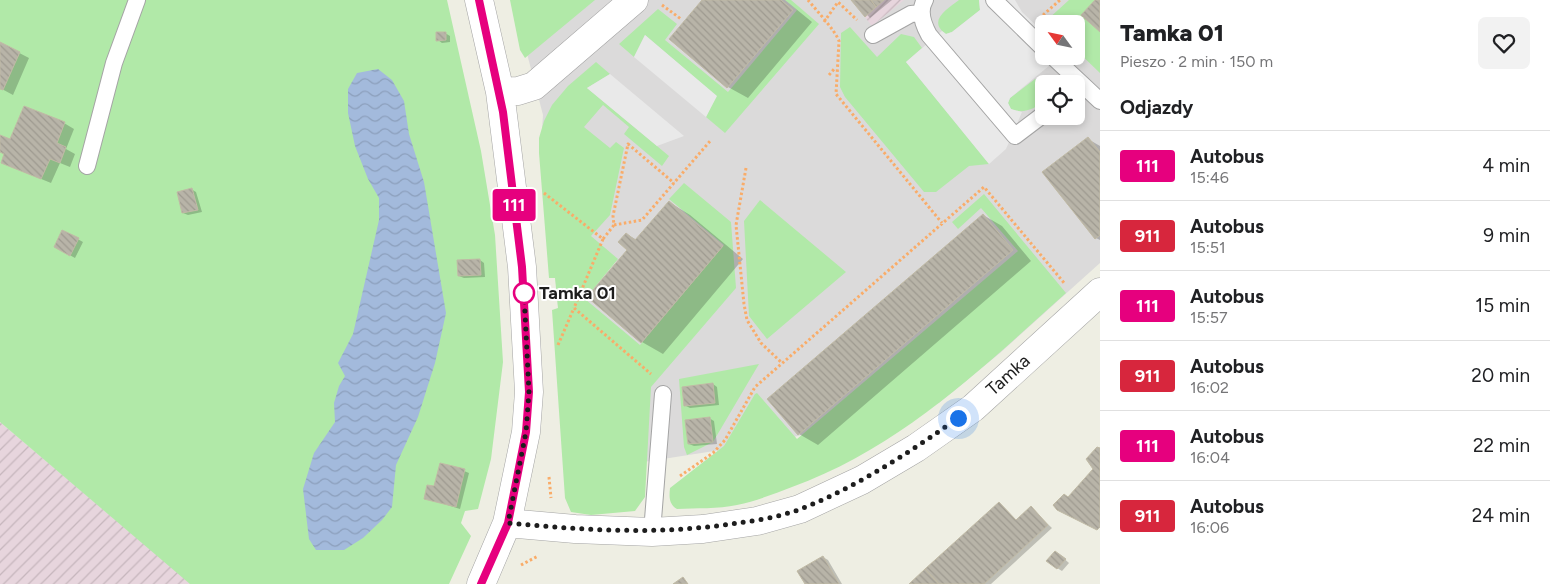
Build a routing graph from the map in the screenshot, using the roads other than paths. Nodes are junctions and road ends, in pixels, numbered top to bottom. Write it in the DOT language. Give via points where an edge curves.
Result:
graph roads {
  1 [pos="137,0"];
  2 [pos="479,0"];
  3 [pos="994,0"];
  4 [pos="646,1"];
  5 [pos="923,7"];
  6 [pos="873,35"];
  7 [pos="1035,40"];
  8 [pos="1060,65"];
  9 [pos="1069,75"];
  10 [pos="1085,91"];
  11 [pos="500,92"];
  12 [pos="1100,101"];
  13 [pos="1035,121"];
  14 [pos="86,166"];
  15 [pos="1100,292"];
  16 [pos="660,386"];
  17 [pos="508,523"];
  18 [pos="652,532"];
  19 [pos="481,584"];
  1 -- 14 [label="lane" via="114,63"];
  2 -- 11 [label="street"];
  3 -- 7 [label="lane"];
  4 -- 11 [label="street" via="534,86"];
  5 -- 6 [label="lane"];
  5 -- 13 [label="lane" via="924,25 930,35 1015,136"];
  8 -- 9 [label="lane"];
  10 -- 12 [label="lane"];
  11 -- 17 [label="street" via="522,267 529,392 526,432"];
  15 -- 18 [label="street, Tamka" via="972,408 916,448 862,480 800,509 757,521"];
  16 -- 18 [label="lane"];
  17 -- 18 [label="street, Tamka" via="575,530"];
  17 -- 19 [label="street"];
}
